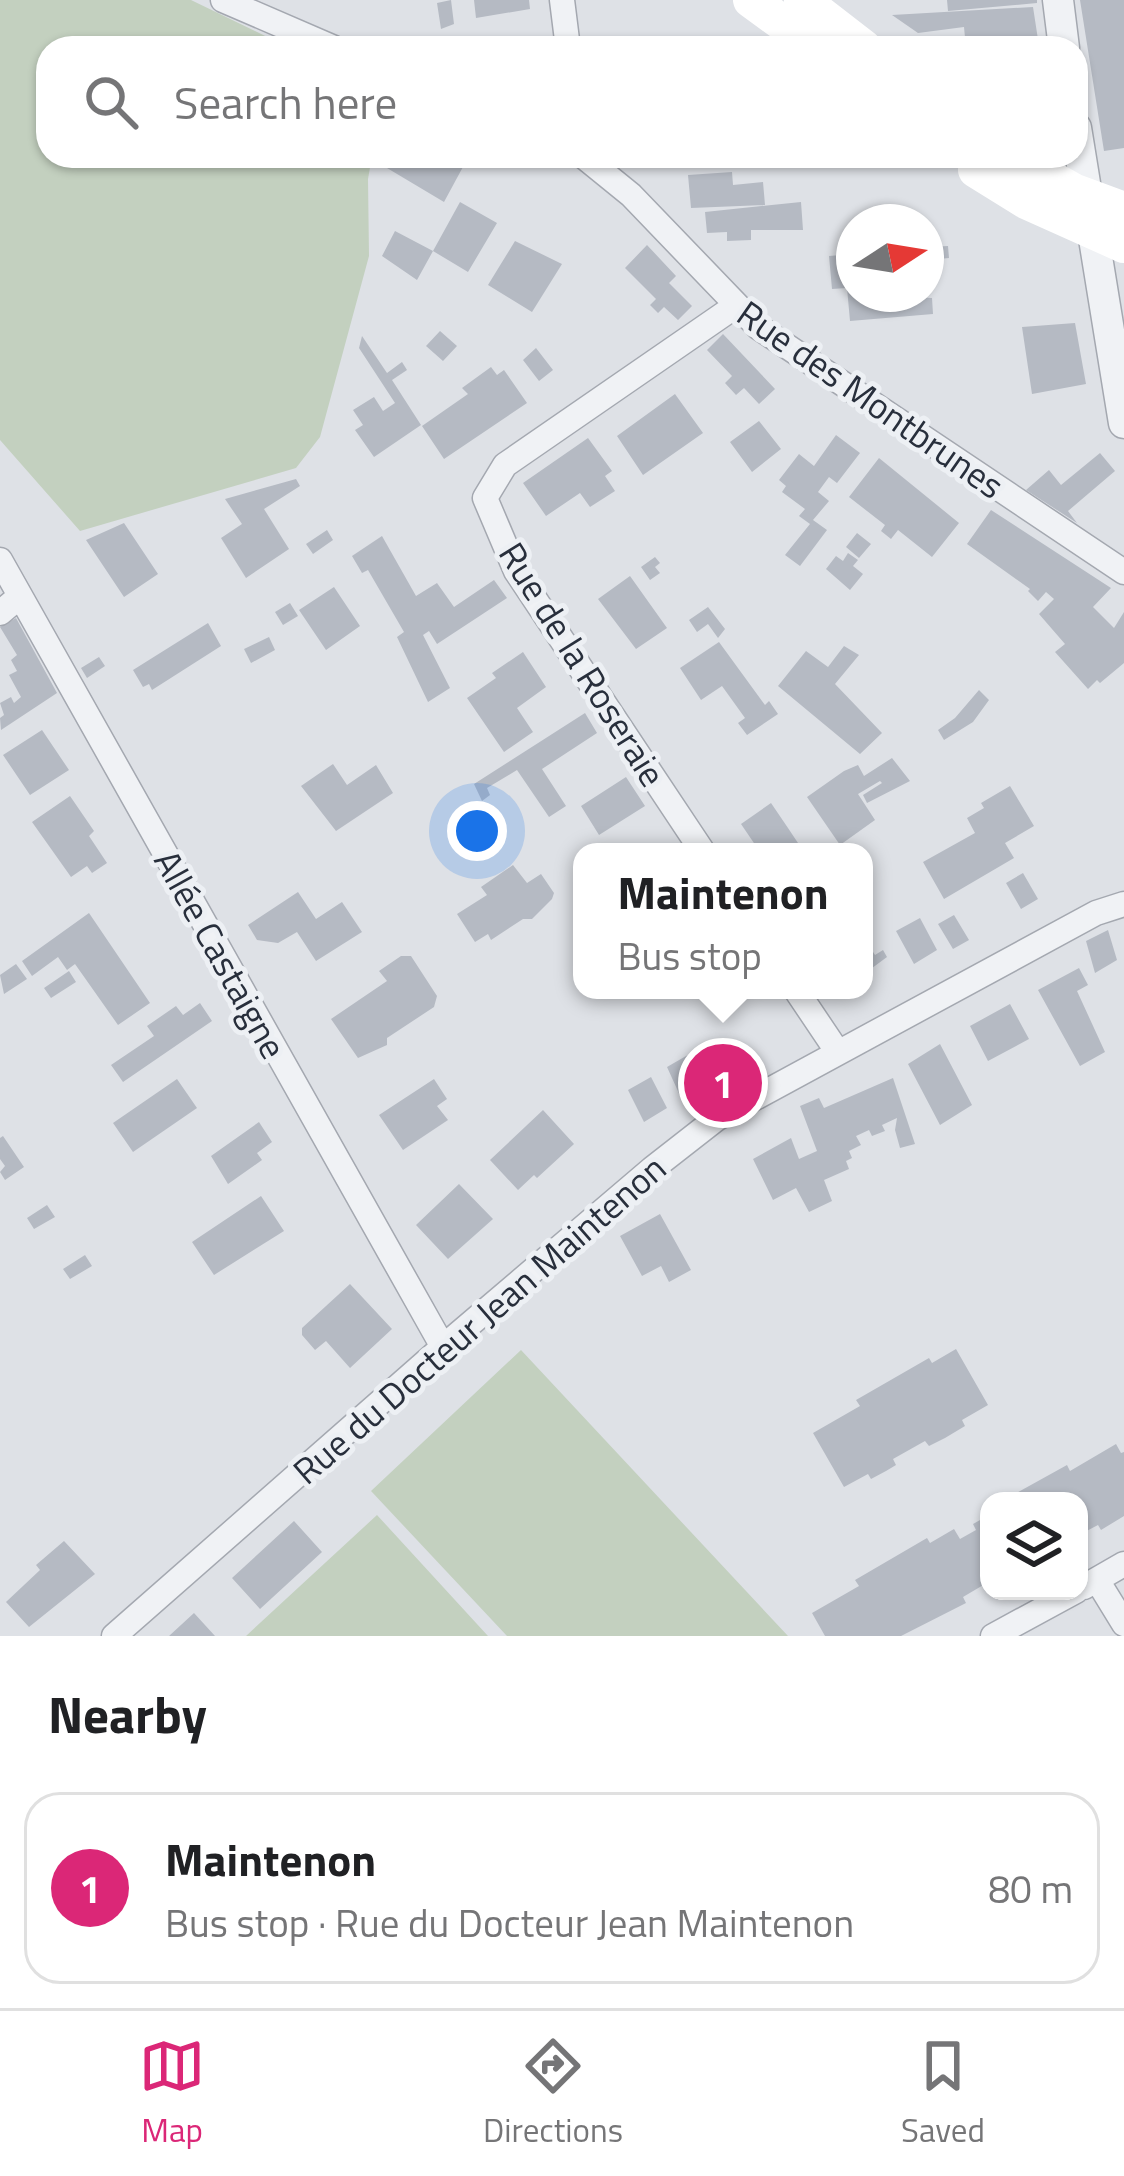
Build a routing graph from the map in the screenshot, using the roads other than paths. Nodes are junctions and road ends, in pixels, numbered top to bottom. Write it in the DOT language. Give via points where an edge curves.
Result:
graph roads {
  1 [pos="223,0"];
  2 [pos="562,0"];
  3 [pos="751,0"];
  4 [pos="802,0"];
  5 [pos="1058,0"];
  6 [pos="306,36"];
  7 [pos="566,36"];
  8 [pos="800,36"];
  9 [pos="848,36"];
  10 [pos="1062,36"];
  11 [pos="598,168"];
  12 [pos="990,168"];
  13 [pos="1003,168"];
  14 [pos="1083,168"];
  15 [pos="1124,210"];
  16 [pos="1124,245"];
  17 [pos="734,307"];
  18 [pos="1124,423"];
  19 [pos="0,560"];
  20 [pos="1124,572"];
  21 [pos="10,605"];
  22 [pos="697,843"];
  23 [pos="1124,904"];
  24 [pos="802,999"];
  25 [pos="837,1051"];
  26 [pos="442,1347"];
  27 [pos="1124,1564"];
  28 [pos="1088,1585"];
  29 [pos="1088,1591"];
  30 [pos="1060,1600"];
  31 [pos="1124,1624"];
  32 [pos="114,1636"];
  33 [pos="993,1636"];
  1 -- 6 [label="street"];
  2 -- 7 [label="street"];
  3 -- 8 [label="main road"];
  4 -- 9 [label="main road"];
  5 -- 10 [label="street"];
  11 -- 17 [label="street, Rue des Montbrunes"];
  12 -- 16 [label="main road, bridge" via="1026,201"];
  13 -- 15 [label="main road, bridge"];
  14 -- 18 [label="street"];
  17 -- 20 [label="street, Rue des Montbrunes"];
  17 -- 22 [label="street, Rue de la Roseraie" via="505,465 485,498 517,571"];
  19 -- 21 [label="street, Allée Castaigne"];
  21 -- 26 [label="street, Allée Castaigne"];
  23 -- 25 [label="street, Rue du Docteur Jean Maintenon"];
  24 -- 25 [label="street"];
  25 -- 26 [label="street, Rue du Docteur Jean Maintenon" via="716,1119"];
  26 -- 32 [label="street, Rue du Docteur Jean Maintenon"];
  27 -- 28 [label="street"];
  29 -- 31 [label="street"];
  30 -- 33 [label="street"];
}
